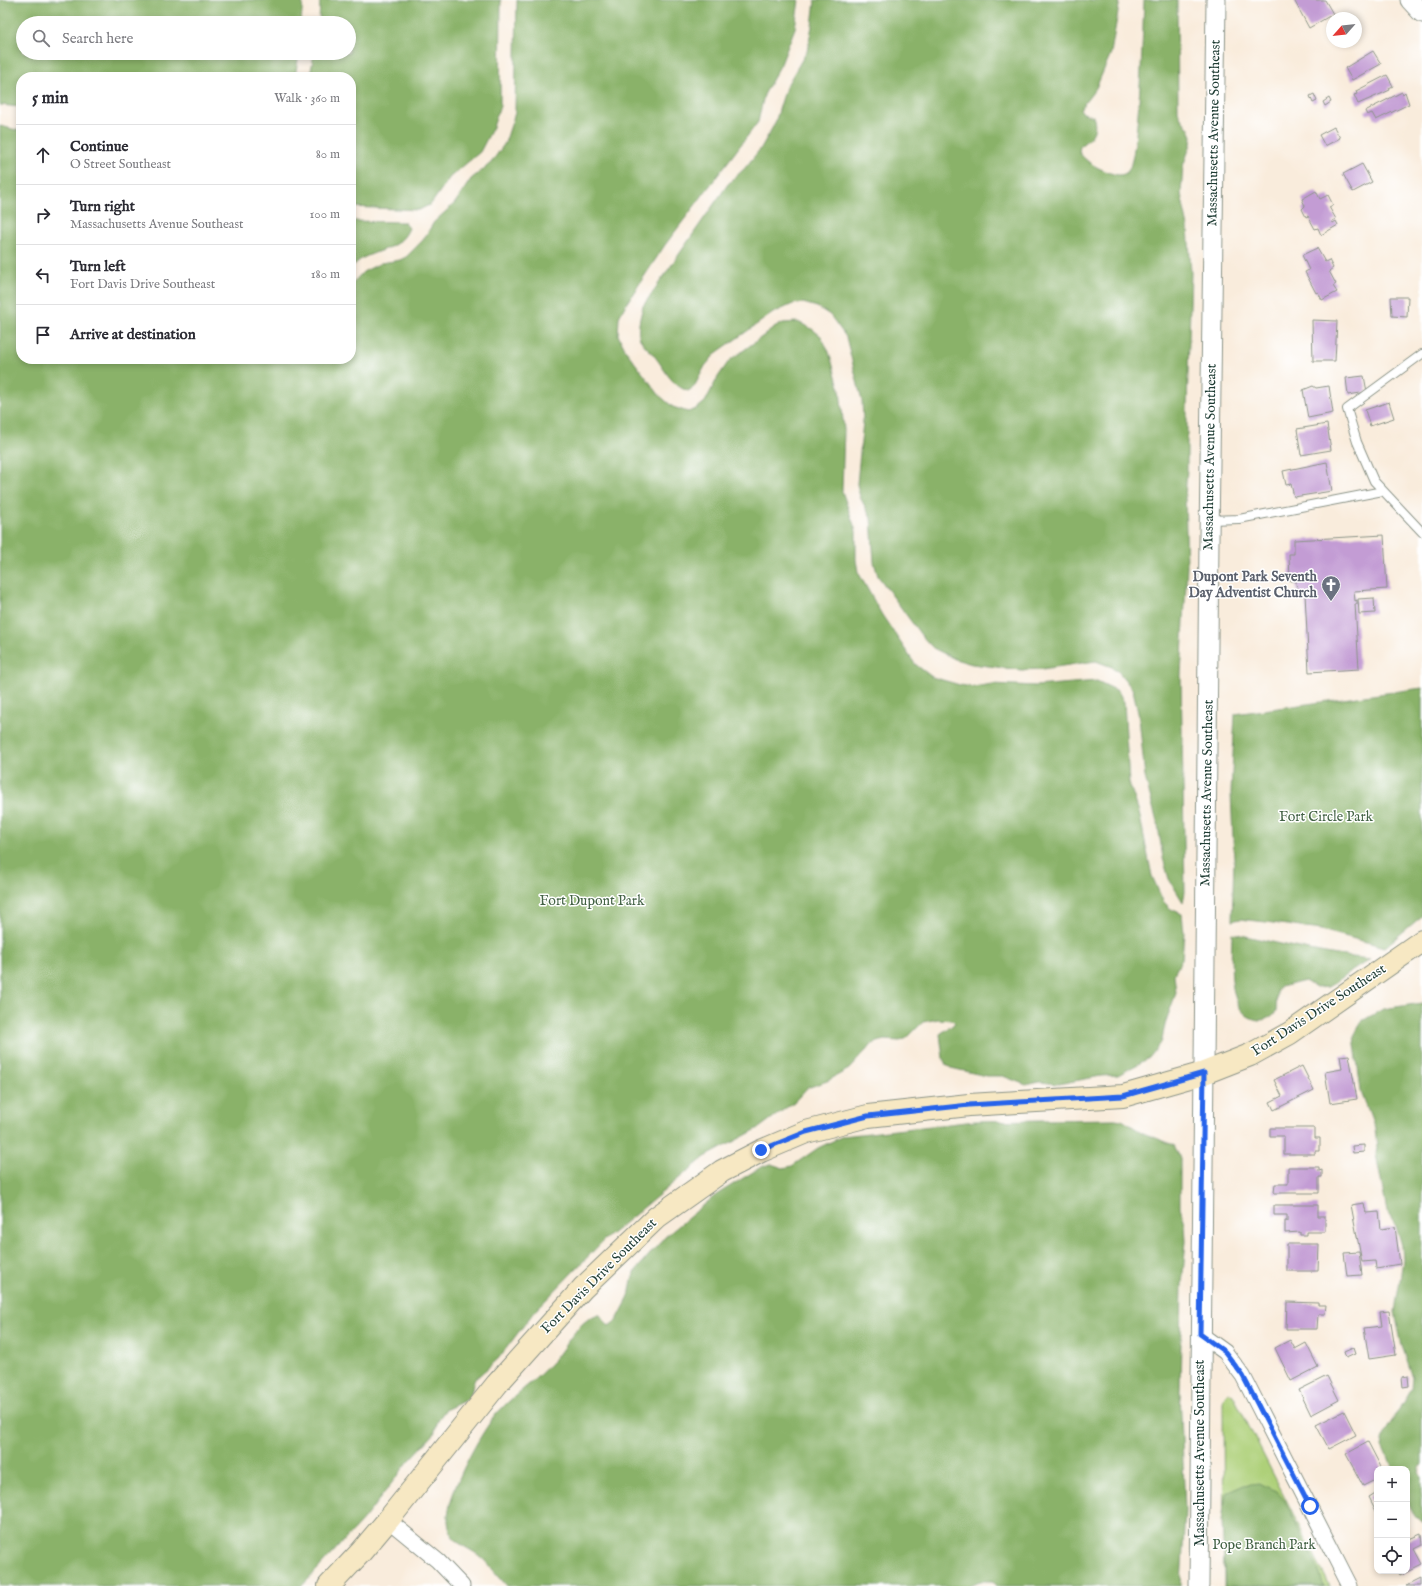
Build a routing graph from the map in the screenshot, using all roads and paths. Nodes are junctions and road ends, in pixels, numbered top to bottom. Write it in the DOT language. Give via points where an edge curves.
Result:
graph roads {
  1 [pos="1216,0"];
  2 [pos="1410,0"];
  3 [pos="1422,13"];
  4 [pos="1422,354"];
  5 [pos="1384,492"];
  6 [pos="1210,520"];
  7 [pos="1422,532"];
  8 [pos="1422,941"];
  9 [pos="1204,1073"];
  10 [pos="1200,1334"];
  11 [pos="388,1520"];
  12 [pos="329,1586"];
  13 [pos="462,1586"];
  14 [pos="1199,1586"];
  15 [pos="1350,1586"];
  1 -- 6 [label="street, Massachusetts Avenue Southeast"];
  2 -- 3 [label="street"];
  4 -- 5 [label="lane" via="1347,409 1357,442 1374,481"];
  5 -- 6 [label="lane" via="1247,518"];
  5 -- 7 [label="lane"];
  6 -- 9 [label="street, Massachusetts Avenue Southeast"];
  8 -- 9 [label="main road, Fort Davis Drive Southeast" via="1290,1033 1250,1055"];
  9 -- 10 [label="street, Massachusetts Avenue Southeast"];
  9 -- 11 [label="main road, Fort Davis Drive Southeast" via="1123,1096 930,1108 868,1116 806,1132 761,1150 729,1167 657,1217 583,1288 470,1416"];
  10 -- 14 [label="street, Massachusetts Avenue Southeast"];
  10 -- 15 [label="street" via="1225,1352 1243,1376"];
  11 -- 12 [label="main road, Fort Davis Drive Southeast"];
  11 -- 13 [label="street" via="438,1561"];
}
